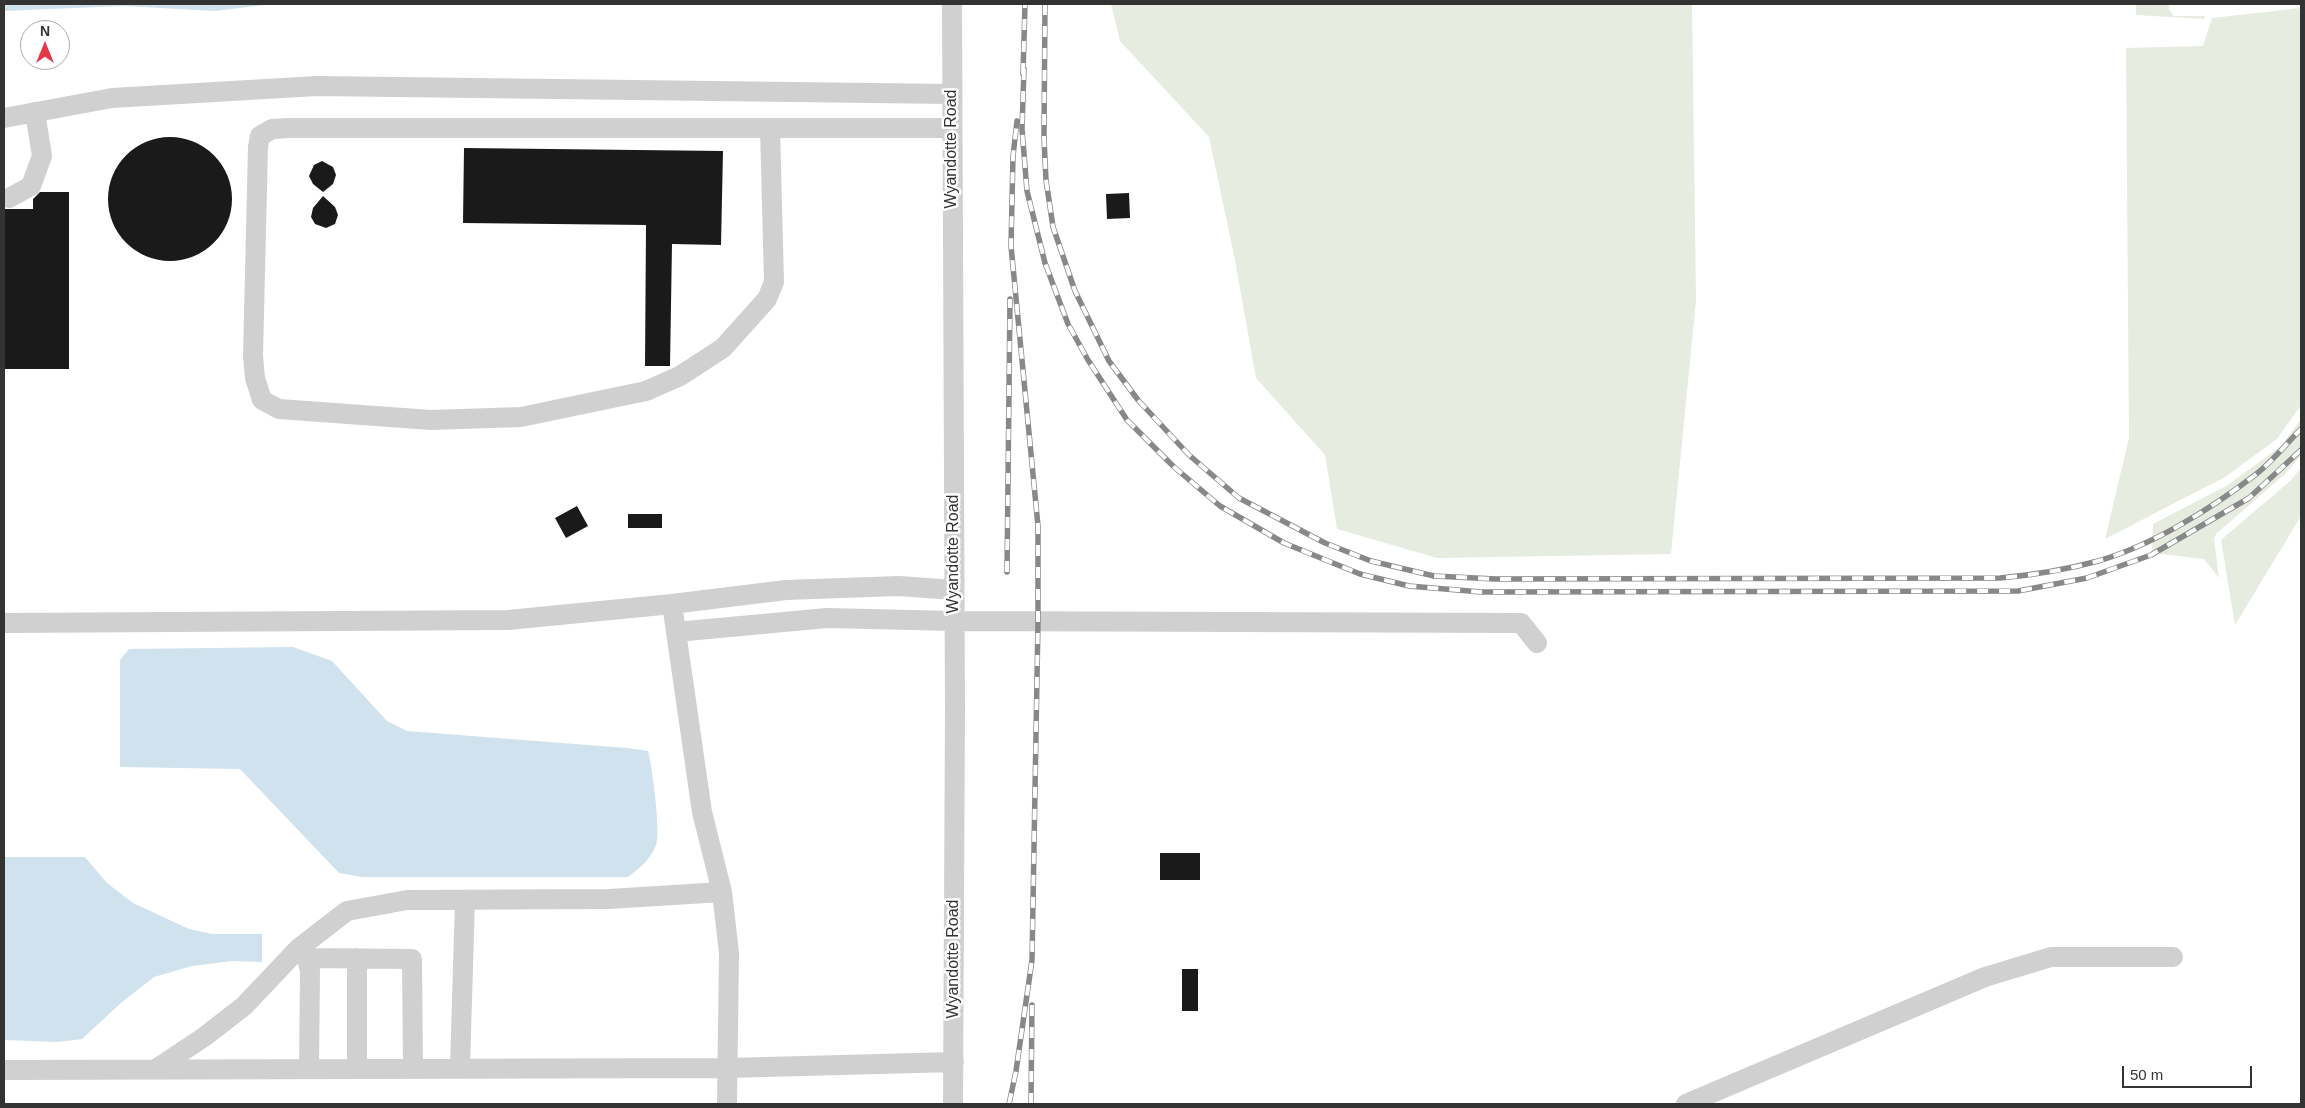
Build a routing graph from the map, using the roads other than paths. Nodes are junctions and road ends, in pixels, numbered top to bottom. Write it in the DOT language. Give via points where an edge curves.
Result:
graph roads {
  1 [pos="952,4"];
  2 [pos="951,94"];
  3 [pos="35,112"];
  4 [pos="4,118"];
  5 [pos="770,128"];
  6 [pos="951,128"];
  7 [pos="9,198"];
  8 [pos="954,590"];
  9 [pos="672,604"];
  10 [pos="954,621"];
  11 [pos="4,623"];
  12 [pos="676,632"];
  13 [pos="1537,643"];
  14 [pos="722,892"];
  15 [pos="465,900"];
  16 [pos="305,951"];
  17 [pos="2173,957"];
  18 [pos="357,958"];
  19 [pos="954,1062"];
  20 [pos="413,1067"];
  21 [pos="460,1067"];
  22 [pos="309,1068"];
  23 [pos="357,1068"];
  24 [pos="727,1068"];
  25 [pos="156,1069"];
  26 [pos="4,1070"];
  27 [pos="727,1104"];
  28 [pos="953,1104"];
  29 [pos="1686,1104"];
  1 -- 2 [label="street, Wyandotte Road"];
  2 -- 3 [label="street" via="317,86 112,98"];
  2 -- 6 [label="street, Wyandotte Road"];
  3 -- 4 [label="street"];
  3 -- 7 [label="street" via="42,156 31,186"];
  5 -- 5 [label="street" via="272,129 260,136 258,147 253,356 262,400 279,409 431,420 521,417 646,391 680,376 723,348 767,299 774,282"];
  5 -- 6 [label="street"];
  6 -- 8 [label="street, Wyandotte Road"];
  8 -- 9 [label="street" via="899,586 786,590"];
  8 -- 10 [label="street, Wyandotte Road"];
  9 -- 11 [label="street" via="508,620"];
  9 -- 12 [label="street"];
  10 -- 12 [label="street" via="828,618"];
  10 -- 13 [label="street" via="1521,624"];
  10 -- 19 [label="street, Wyandotte Road"];
  12 -- 14 [label="street" via="702,812"];
  14 -- 15 [label="street" via="609,899"];
  14 -- 24 [label="street" via="729,953"];
  15 -- 16 [label="street" via="407,900 347,911"];
  15 -- 21 [label="street"];
  16 -- 18 [label="street"];
  16 -- 22 [label="street" via="310,971"];
  16 -- 25 [label="street" via="244,1006"];
  17 -- 29 [label="street" via="2050,957 1985,977"];
  18 -- 20 [label="street" via="412,959"];
  18 -- 23 [label="street"];
  19 -- 24 [label="street"];
  19 -- 28 [label="street, Wyandotte Road"];
  20 -- 21 [label="street"];
  20 -- 23 [label="street"];
  21 -- 24 [label="street"];
  22 -- 23 [label="street"];
  22 -- 25 [label="street"];
  24 -- 27 [label="street"];
  25 -- 26 [label="street"];
}
